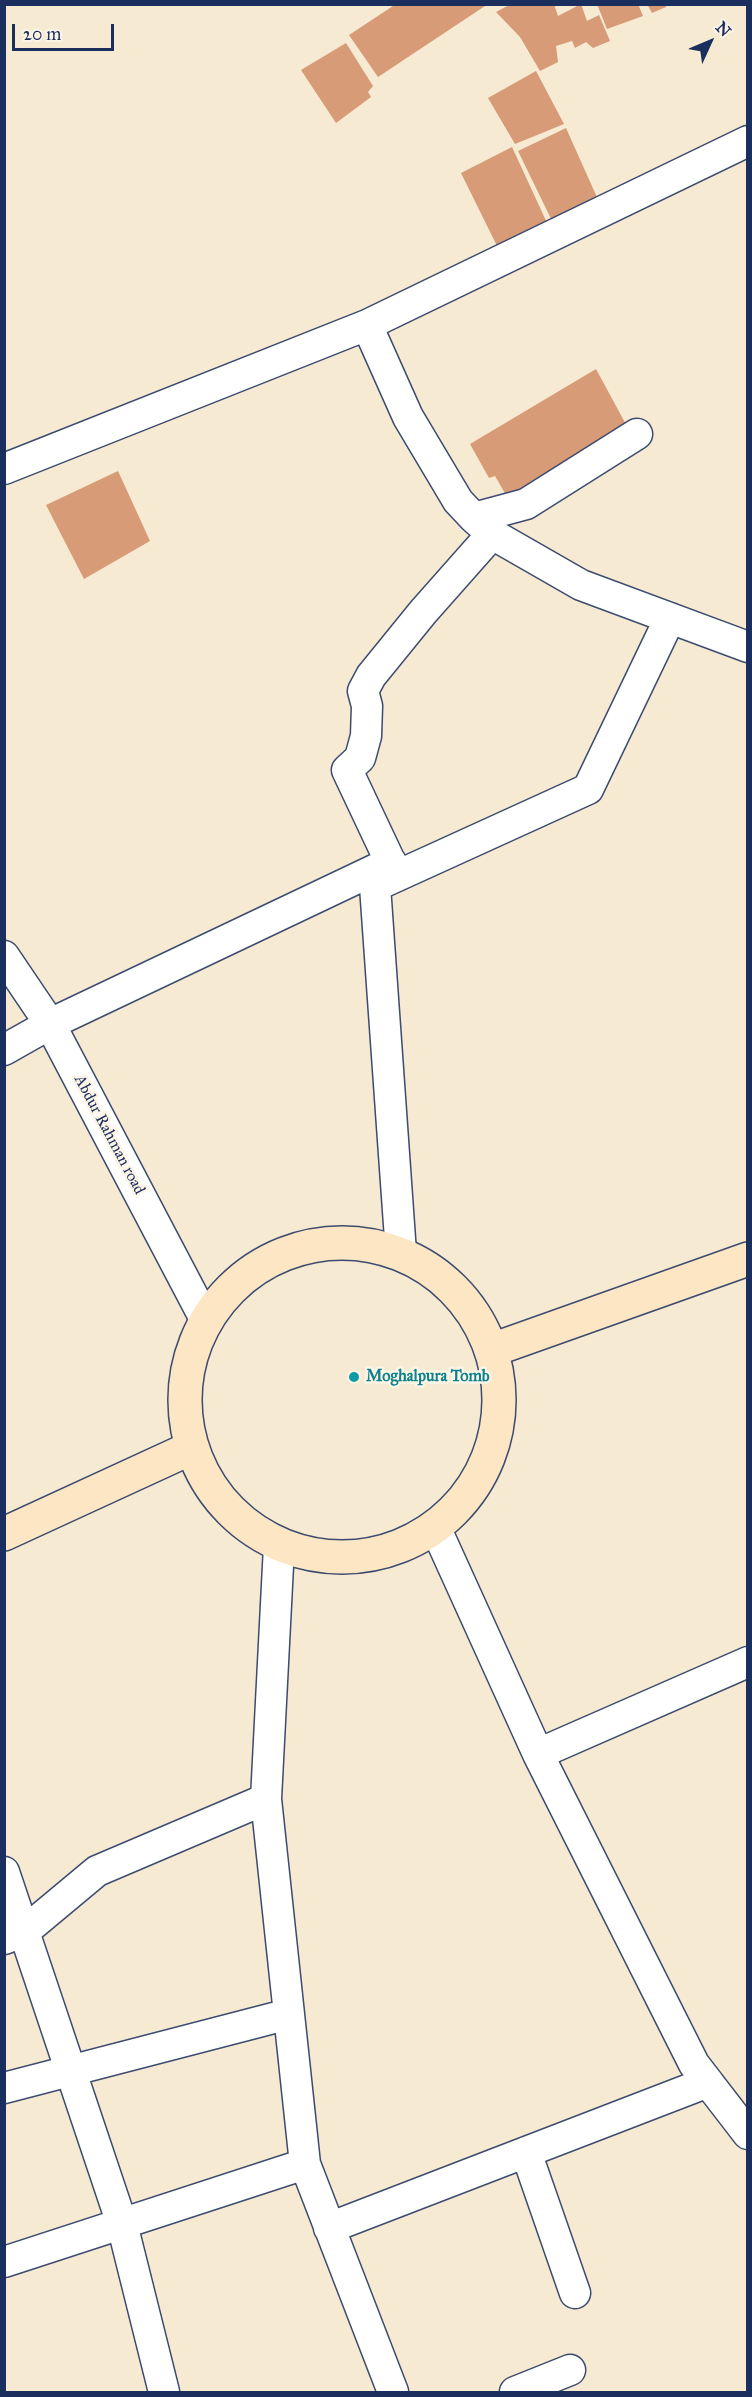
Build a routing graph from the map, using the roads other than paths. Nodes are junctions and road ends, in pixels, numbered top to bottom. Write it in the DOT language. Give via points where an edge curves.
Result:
graph roads {
  1 [pos="747,141"];
  2 [pos="367,325"];
  3 [pos="637,434"];
  4 [pos="4,469"];
  5 [pos="483,526"];
  6 [pos="670,618"];
  7 [pos="747,647"];
  8 [pos="394,869"];
  9 [pos="4,956"];
  10 [pos="50,1024"];
  11 [pos="4,1050"];
  12 [pos="401,1253"];
  13 [pos="747,1259"];
  14 [pos="206,1319"];
  15 [pos="492,1350"];
  16 [pos="191,1448"];
  17 [pos="436,1529"];
  18 [pos="4,1534"];
  19 [pos="279,1546"];
  20 [pos="747,1662"];
  21 [pos="538,1754"];
  22 [pos="266,1799"];
  23 [pos="4,1872"];
  24 [pos="15,1935"];
  25 [pos="289,2014"];
  26 [pos="71,2071"];
  27 [pos="708,2082"];
  28 [pos="4,2088"];
  29 [pos="747,2134"];
  30 [pos="526,2152"];
  31 [pos="305,2164"];
  32 [pos="122,2224"];
  33 [pos="329,2228"];
  34 [pos="4,2262"];
  35 [pos="575,2293"];
  36 [pos="570,2370"];
  37 [pos="164,2392"];
  38 [pos="393,2392"];
  39 [pos="515,2392"];
  1 -- 2 [label="street"];
  2 -- 4 [label="street"];
  2 -- 5 [label="street" via="408,417 458,501"];
  3 -- 5 [label="street" via="526,504"];
  5 -- 6 [label="street" via="581,585"];
  5 -- 8 [label="street" via="363,690 366,736 360,758 346,770"];
  6 -- 7 [label="street"];
  6 -- 8 [label="street" via="588,789"];
  8 -- 10 [label="street"];
  8 -- 12 [label="street" via="375,886"];
  9 -- 10 [label="street, Abdur Rahman road"];
  10 -- 11 [label="street"];
  10 -- 14 [label="street, Abdur Rahman road"];
  12 -- 14 [label="street" via="357,1243 313,1244 270,1259 234,1284"];
  12 -- 15 [label="street" via="440,1276 471,1309"];
  13 -- 15 [label="street"];
  14 -- 16 [label="street" via="188,1360 183,1404"];
  15 -- 17 [label="street" via="501,1399 493,1449 471,1493"];
  16 -- 18 [label="street"];
  16 -- 19 [label="street" via="211,1489 233,1514"];
  17 -- 19 [label="street" via="387,1553 332,1559"];
  17 -- 21 [label="street"];
  19 -- 22 [label="street"];
  20 -- 21 [label="street"];
  21 -- 27 [label="street" via="694,2064"];
  22 -- 24 [label="street" via="97,1872"];
  22 -- 25 [label="street"];
  23 -- 24 [label="street"];
  24 -- 26 [label="street"];
  25 -- 26 [label="street"];
  25 -- 31 [label="street"];
  26 -- 28 [label="street"];
  26 -- 32 [label="street"];
  27 -- 29 [label="street"];
  27 -- 30 [label="street"];
  30 -- 33 [label="street"];
  30 -- 35 [label="street"];
  31 -- 32 [label="street"];
  31 -- 33 [label="street"];
  32 -- 34 [label="street"];
  32 -- 37 [label="street"];
  33 -- 38 [label="street"];
  36 -- 39 [label="street"];
}
